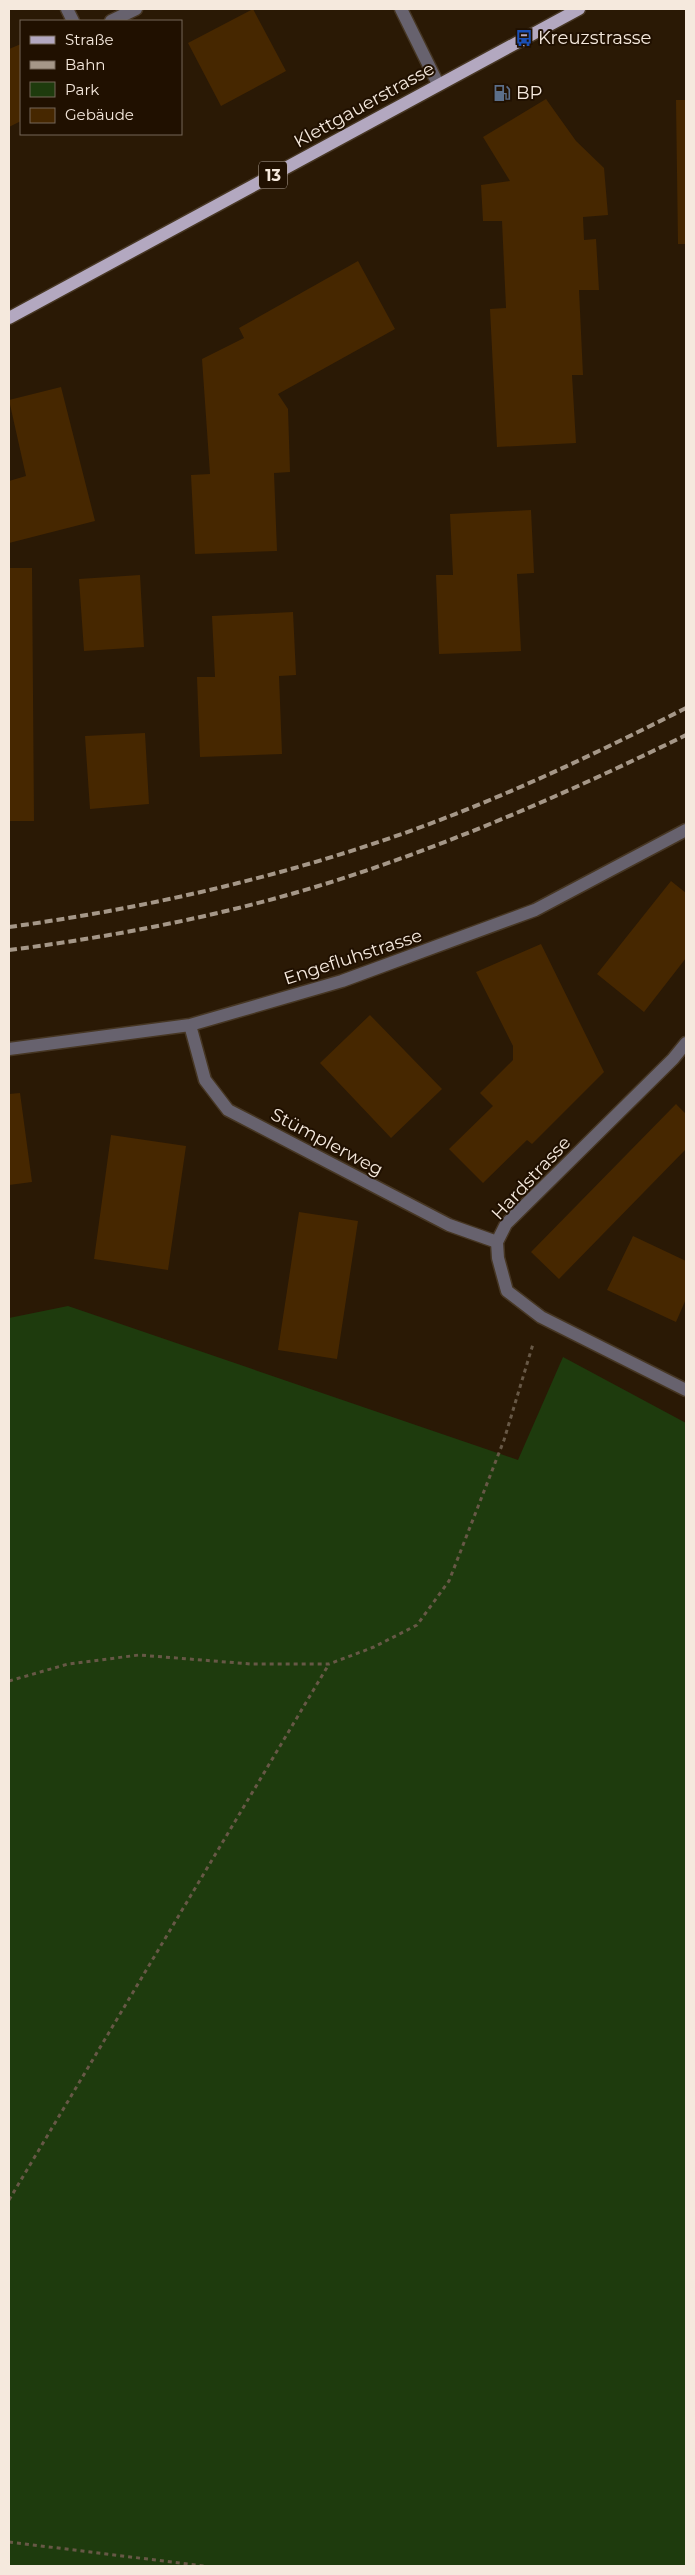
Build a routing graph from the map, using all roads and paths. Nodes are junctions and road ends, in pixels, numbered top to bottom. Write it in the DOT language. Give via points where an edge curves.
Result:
graph roads {
  1 [pos="136,9"];
  2 [pos="401,9"];
  3 [pos="579,9"];
  4 [pos="113,20"];
  5 [pos="438,84"];
  6 [pos="9,318"];
  7 [pos="686,830"];
  8 [pos="190,1025"];
  9 [pos="686,1043"];
  10 [pos="9,1049"];
  11 [pos="497,1242"];
  12 [pos="541,1318"];
  13 [pos="686,1390"];
  14 [pos="329,1664"];
  15 [pos="9,1681"];
  16 [pos="9,2200"];
  17 [pos="9,2542"];
  18 [pos="204,2566"];
  1 -- 4 [label="street"];
  2 -- 5 [label="street"];
  3 -- 5 [label="main road, Klettgauerstrasse / 13"];
  5 -- 6 [label="main road, Klettgauerstrasse / 13"];
  7 -- 8 [label="street, Engefluhstrasse" via="526,913 342,981"];
  8 -- 10 [label="street, Engefluhstrasse"];
  8 -- 11 [label="street, Stümplerweg" via="205,1080 228,1110 449,1225"];
  9 -- 11 [label="street, Hardstrasse" via="506,1224"];
  11 -- 12 [label="street, Hardstrasse" via="507,1291"];
  12 -- 13 [label="street, Hardstrasse"];
  12 -- 14 [label="path" via="504,1440 449,1581 417,1625 374,1647"];
  14 -- 15 [label="path" via="252,1664 139,1655 68,1664"];
  14 -- 16 [label="path"];
  17 -- 18 [label="path"];
}
